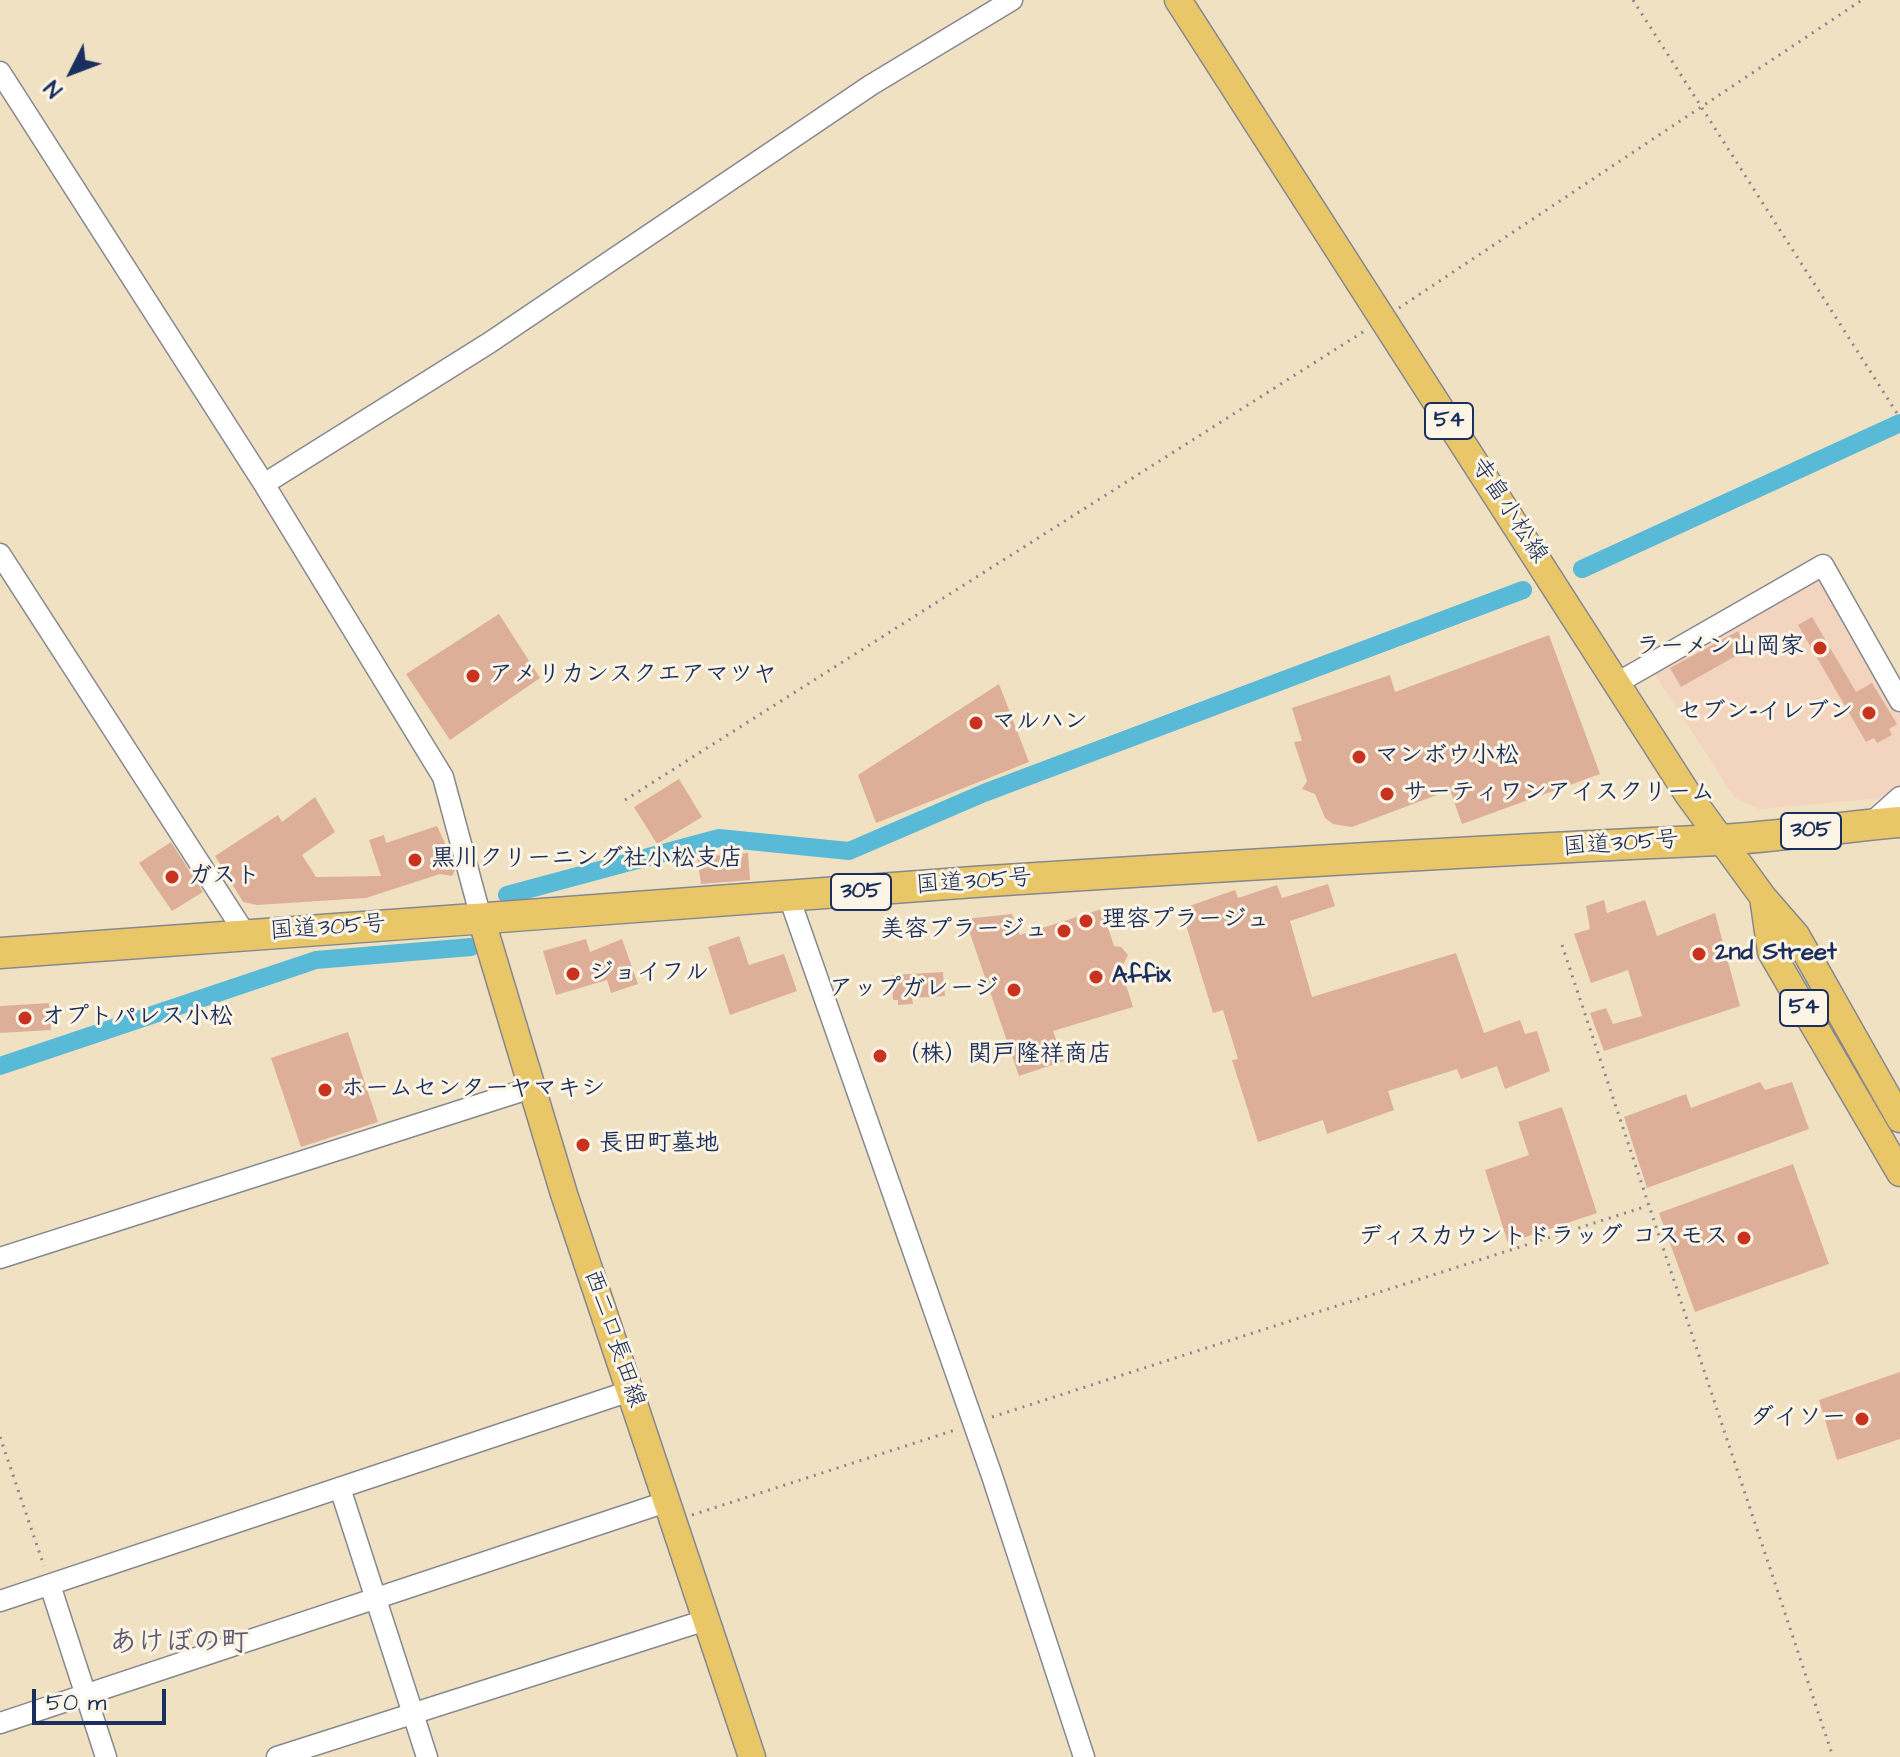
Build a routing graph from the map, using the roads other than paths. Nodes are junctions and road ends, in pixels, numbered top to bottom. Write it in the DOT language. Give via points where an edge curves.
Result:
graph roads {
  1 [pos="1012,0"];
  2 [pos="1178,0"];
  3 [pos="0,72"];
  4 [pos="264,484"];
  5 [pos="0,554"];
  6 [pos="1617,683"];
  7 [pos="1900,701"];
  8 [pos="1900,797"];
  9 [pos="1885,823"];
  10 [pos="1722,840"];
  11 [pos="789,897"];
  12 [pos="1763,897"];
  13 [pos="481,918"];
  14 [pos="246,935"];
  15 [pos="0,953"];
  16 [pos="531,1088"];
  17 [pos="1897,1106"];
  18 [pos="1900,1173"];
  19 [pos="0,1258"];
  20 [pos="630,1391"];
  21 [pos="340,1488"];
  22 [pos="669,1512"];
  23 [pos="50,1585"];
  24 [pos="375,1598"];
  25 [pos="0,1601"];
  26 [pos="706,1620"];
  27 [pos="86,1694"];
  28 [pos="412,1712"];
  29 [pos="0,1723"];
  30 [pos="106,1757"];
  31 [pos="277,1757"];
  32 [pos="427,1757"];
  33 [pos="752,1757"];
  34 [pos="1084,1757"];
  1 -- 4 [label="street" via="871,85 489,343"];
  2 -- 6 [label="main road, 寺畠小松線 / 54" via="1372,325"];
  3 -- 4 [label="street"];
  4 -- 13 [label="street" via="443,777"];
  5 -- 14 [label="street"];
  6 -- 7 [label="street" via="1823,565"];
  6 -- 10 [label="main road, 寺畠小松線 / 54"];
  8 -- 9 [label="street"];
  9 -- 10 [label="highway, 国道305号 / 305"];
  10 -- 11 [label="highway, 国道305号 / 305" via="1273,863"];
  10 -- 12 [label="main road, 寺畠小松線 / 54"];
  11 -- 13 [label="highway, 国道305号 / 305"];
  11 -- 34 [label="street"];
  12 -- 17 [label="main road, 寺畠小松線 / 54" via="1796,935"];
  12 -- 18 [label="main road, 寺畠小松線 / 54" via="1771,952"];
  13 -- 14 [label="highway, 国道305号 / 305"];
  13 -- 16 [label="main road, 西二口長田線"];
  14 -- 15 [label="highway, 国道305号 / 305"];
  16 -- 19 [label="street"];
  16 -- 20 [label="main road, 西二口長田線"];
  20 -- 21 [label="street"];
  20 -- 22 [label="main road, 西二口長田線"];
  21 -- 23 [label="street"];
  21 -- 24 [label="street"];
  22 -- 24 [label="street"];
  22 -- 26 [label="main road, 西二口長田線"];
  23 -- 25 [label="street"];
  23 -- 27 [label="street"];
  24 -- 27 [label="street"];
  24 -- 28 [label="street"];
  26 -- 28 [label="street"];
  26 -- 33 [label="main road, 西二口長田線"];
  27 -- 29 [label="street"];
  27 -- 30 [label="street"];
  28 -- 31 [label="street"];
  28 -- 32 [label="street"];
}
